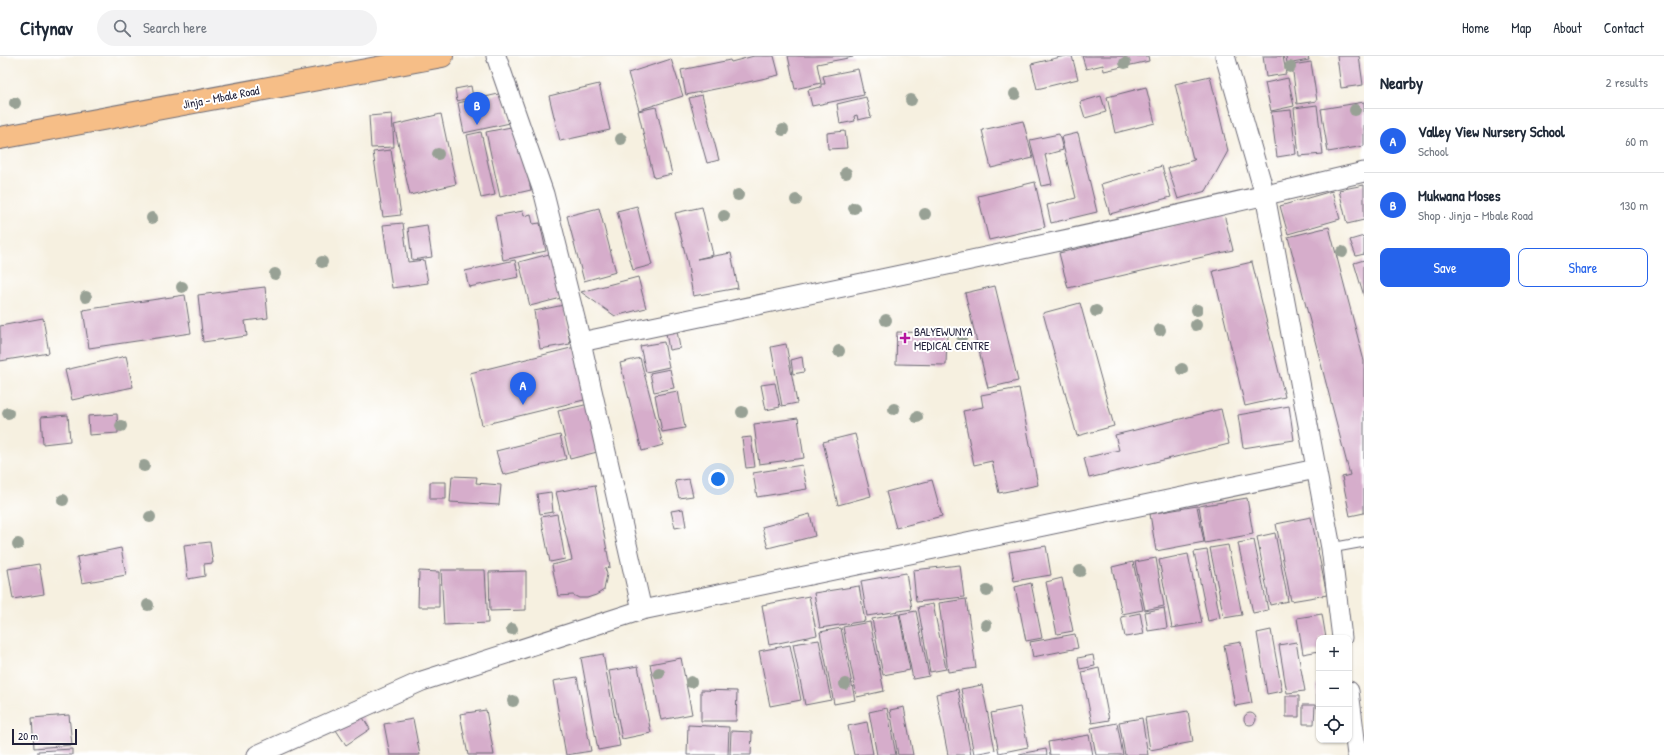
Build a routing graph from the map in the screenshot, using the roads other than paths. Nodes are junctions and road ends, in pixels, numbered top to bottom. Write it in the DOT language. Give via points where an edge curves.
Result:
graph roads {
  1 [pos="442,56"];
  2 [pos="496,56"];
  3 [pos="1225,56"];
  4 [pos="0,138"];
  5 [pos="1364,172"];
  6 [pos="1265,195"];
  7 [pos="581,342"];
  8 [pos="1316,469"];
  9 [pos="1364,542"];
  10 [pos="1331,548"];
  11 [pos="642,610"];
  12 [pos="1342,635"];
  13 [pos="1351,707"];
  14 [pos="257,755"];
  15 [pos="1357,755"];
  1 -- 4 [label="main road, Jinja - Mbale Road"];
  2 -- 7 [label="street" via="544,194"];
  3 -- 6 [label="street"];
  5 -- 6 [label="street"];
  6 -- 7 [label="street"];
  6 -- 8 [label="street"];
  7 -- 11 [label="street"];
  8 -- 10 [label="street"];
  8 -- 11 [label="street"];
  9 -- 10 [label="lane"];
  10 -- 12 [label="street"];
  11 -- 14 [label="street" via="422,682"];
  13 -- 15 [label="street"];
}
